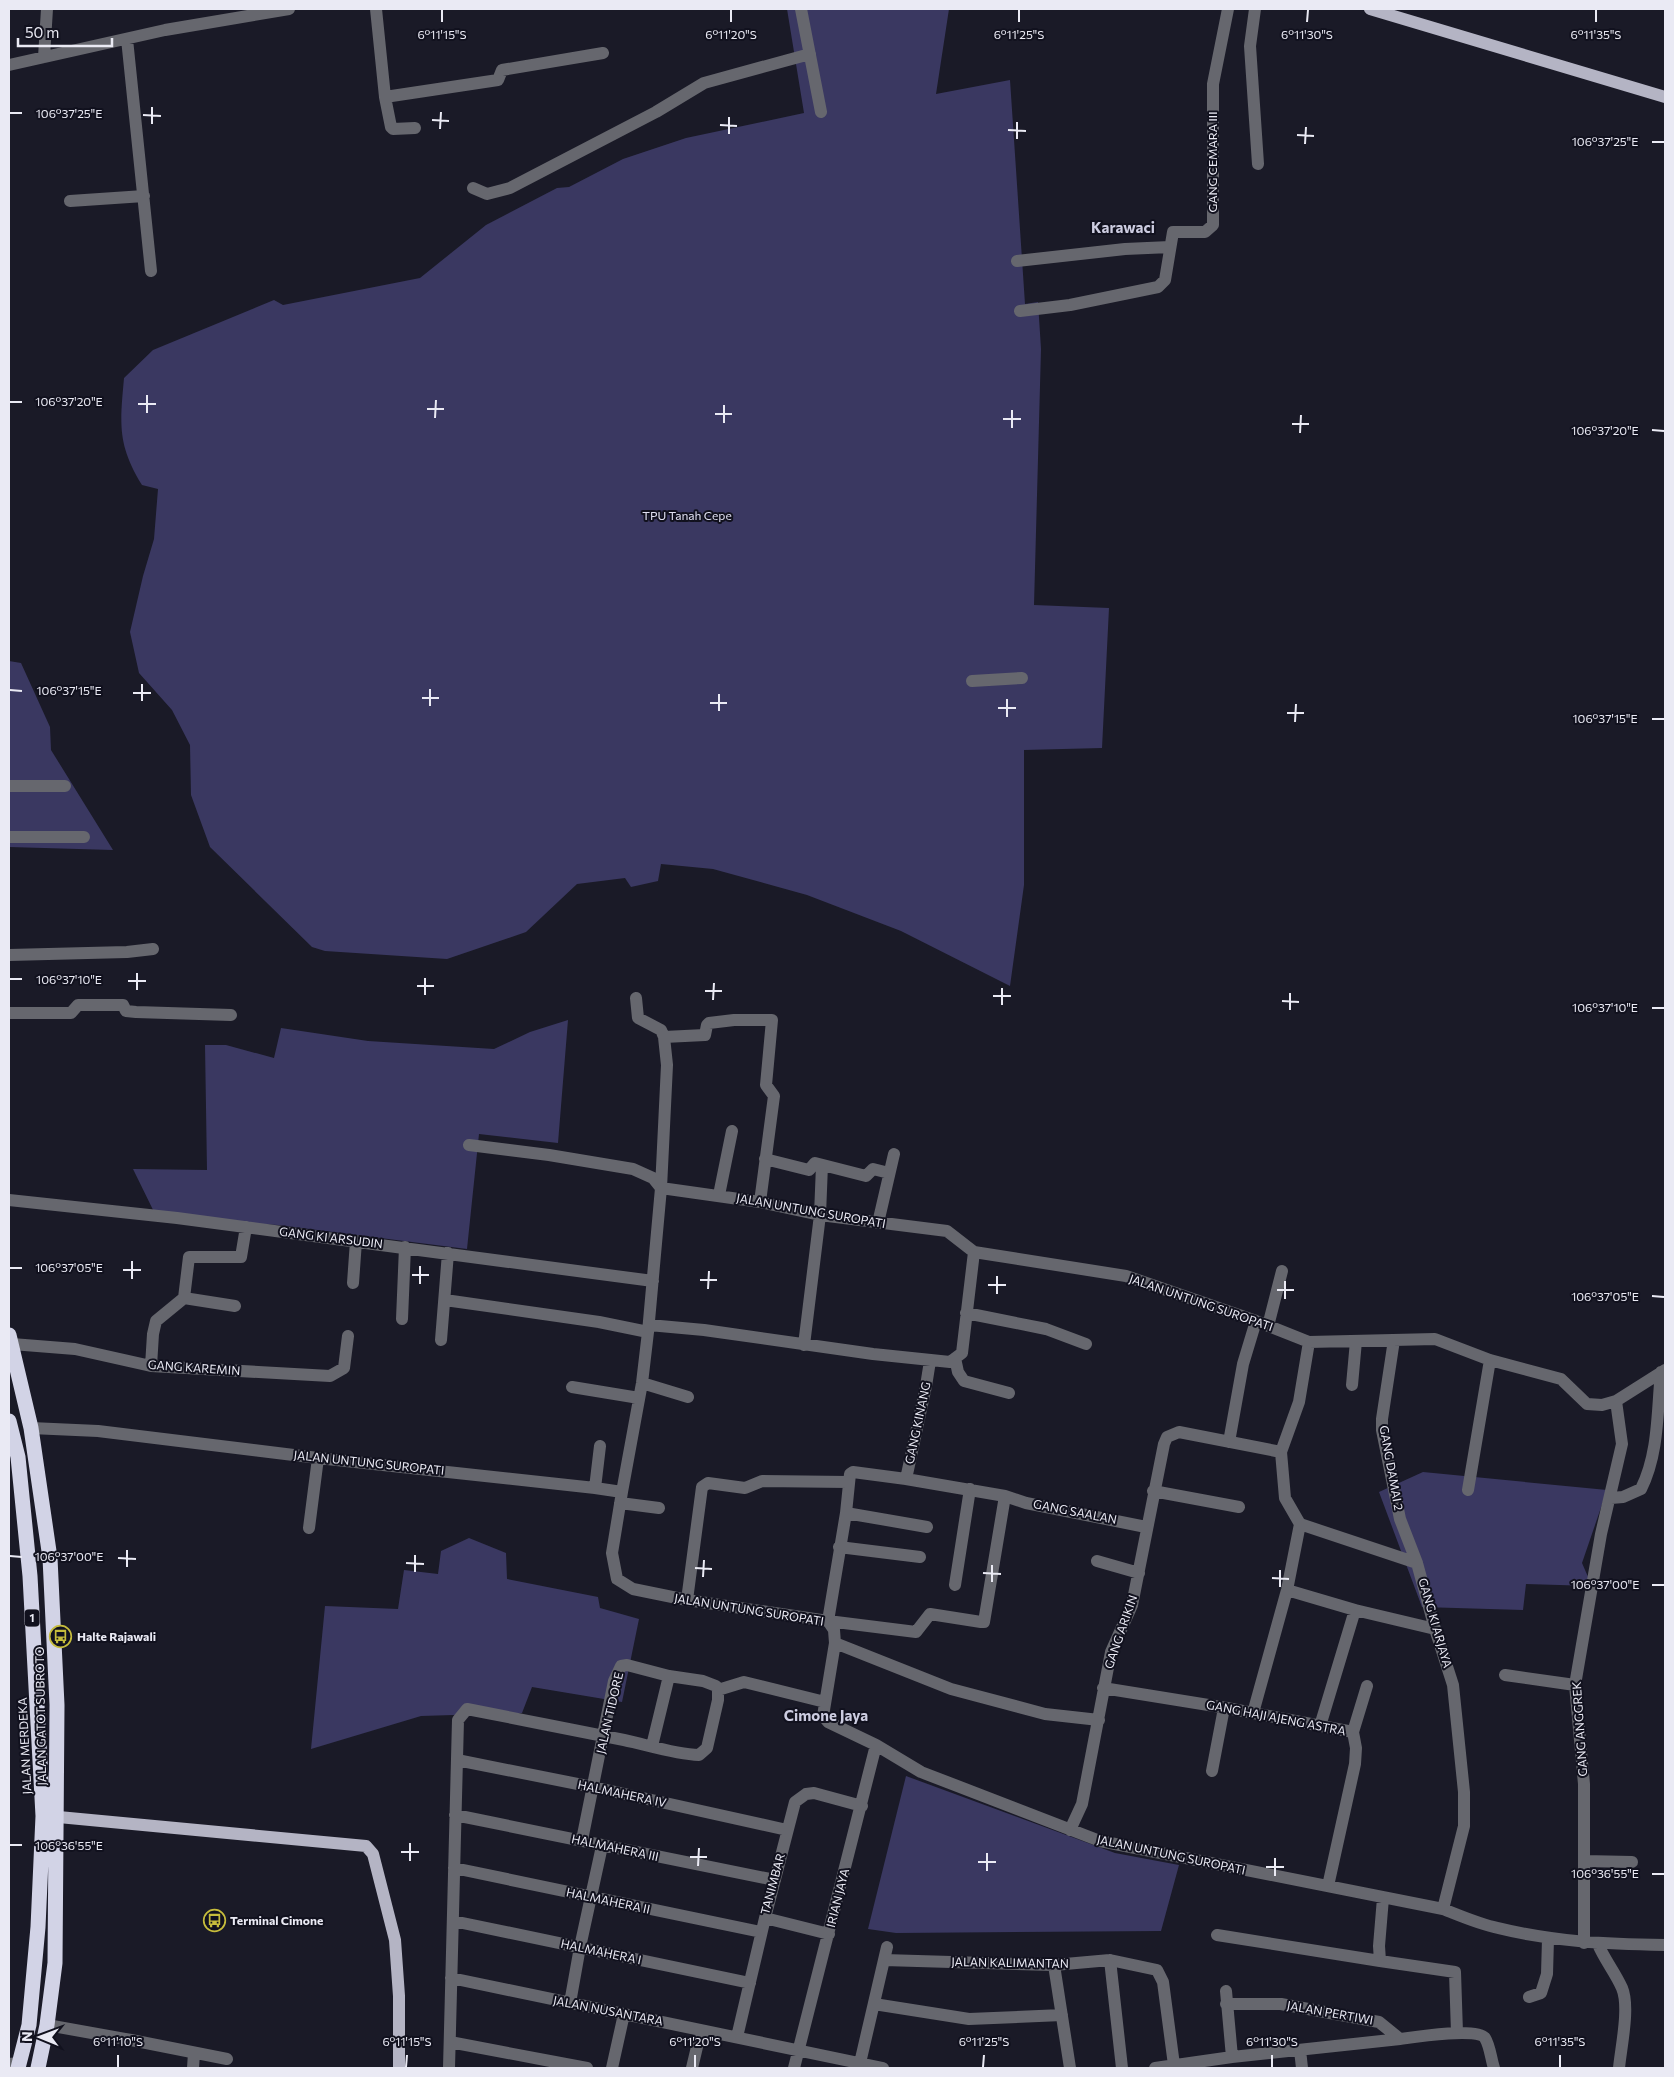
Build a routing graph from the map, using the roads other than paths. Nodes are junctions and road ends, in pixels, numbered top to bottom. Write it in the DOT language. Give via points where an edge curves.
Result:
graph roads {
  1 [pos="49,9"];
  2 [pos="286,9"];
  3 [pos="376,9"];
  4 [pos="801,9"];
  5 [pos="1228,9"];
  6 [pos="1255,9"];
  7 [pos="1370,9"];
  8 [pos="127,39"];
  9 [pos="603,52"];
  10 [pos="810,54"];
  11 [pos="44,57"];
  12 [pos="9,65"];
  13 [pos="385,97"];
  14 [pos="1665,97"];
  15 [pos="821,112"];
  16 [pos="414,128"];
  17 [pos="1258,164"];
  18 [pos="473,188"];
  19 [pos="144,196"];
  20 [pos="70,201"];
  21 [pos="1170,247"];
  22 [pos="1017,261"];
  23 [pos="151,271"];
  24 [pos="1020,311"];
  25 [pos="1022,678"];
  26 [pos="972,682"];
  27 [pos="9,786"];
  28 [pos="65,786"];
  29 [pos="9,837"];
  30 [pos="84,837"];
  31 [pos="153,949"];
  32 [pos="9,955"];
  33 [pos="636,998"];
  34 [pos="9,1013"];
  35 [pos="232,1015"];
  36 [pos="664,1037"];
  37 [pos="732,1131"];
  38 [pos="469,1145"];
  39 [pos="894,1154"];
  40 [pos="765,1159"];
  41 [pos="822,1164"];
  42 [pos="889,1173"];
  43 [pos="661,1188"];
  44 [pos="719,1195"];
  45 [pos="9,1200"];
  46 [pos="760,1202"];
  47 [pos="820,1215"];
  48 [pos="878,1223"];
  49 [pos="246,1227"];
  50 [pos="356,1241"];
  51 [pos="405,1247"];
  52 [pos="974,1252"];
  53 [pos="448,1253"];
  54 [pos="1282,1271"];
  55 [pos="652,1281"];
  56 [pos="354,1283"];
  57 [pos="184,1298"];
  58 [pos="444,1300"];
  59 [pos="235,1306"];
  60 [pos="966,1313"];
  61 [pos="402,1319"];
  62 [pos="1256,1321"];
  63 [pos="1268,1326"];
  64 [pos="649,1329"];
  65 [pos="348,1336"];
  66 [pos="10,1340"];
  67 [pos="440,1340"];
  68 [pos="1394,1340"];
  69 [pos="1356,1341"];
  70 [pos="1309,1342"];
  71 [pos="1086,1344"];
  72 [pos="804,1345"];
  73 [pos="955,1358"];
  74 [pos="930,1360"];
  75 [pos="1490,1360"];
  76 [pos="150,1366"];
  77 [pos="1663,1371"];
  78 [pos="642,1383"];
  79 [pos="1352,1384"];
  80 [pos="572,1387"];
  81 [pos="1009,1393"];
  82 [pos="688,1397"];
  83 [pos="640,1398"];
  84 [pos="1616,1401"];
  85 [pos="9,1421"];
  86 [pos="31,1428"];
  87 [pos="1229,1442"];
  88 [pos="600,1446"];
  89 [pos="1281,1452"];
  90 [pos="318,1458"];
  91 [pos="906,1479"];
  92 [pos="848,1482"];
  93 [pos="595,1488"];
  94 [pos="970,1489"];
  95 [pos="1468,1490"];
  96 [pos="1153,1491"];
  97 [pos="1005,1496"];
  98 [pos="621,1498"];
  99 [pos="1611,1498"];
  100 [pos="1239,1507"];
  101 [pos="659,1508"];
  102 [pos="846,1513"];
  103 [pos="1300,1524"];
  104 [pos="927,1527"];
  105 [pos="1146,1527"];
  106 [pos="309,1528"];
  107 [pos="839,1547"];
  108 [pos="920,1557"];
  109 [pos="1098,1561"];
  110 [pos="1418,1563"];
  111 [pos="1139,1573"];
  112 [pos="955,1585"];
  113 [pos="1287,1590"];
  114 [pos="687,1600"];
  115 [pos="1355,1610"];
  116 [pos="828,1621"];
  117 [pos="1435,1629"];
  118 [pos="835,1643"];
  119 [pos="1505,1675"];
  120 [pos="669,1676"];
  121 [pos="1575,1685"];
  122 [pos="1367,1686"];
  123 [pos="1103,1688"];
  124 [pos="718,1690"];
  125 [pos="825,1702"];
  126 [pos="1224,1708"];
  127 [pos="1253,1713"];
  128 [pos="1100,1720"];
  129 [pos="1320,1726"];
  130 [pos="1353,1732"];
  131 [pos="604,1736"];
  132 [pos="876,1745"];
  133 [pos="652,1746"];
  134 [pos="457,1760"];
  135 [pos="1212,1771"];
  136 [pos="593,1787"];
  137 [pos="862,1806"];
  138 [pos="455,1815"];
  139 [pos="50,1816"];
  140 [pos="788,1830"];
  141 [pos="1070,1830"];
  142 [pos="582,1840"];
  143 [pos="602,1846"];
  144 [pos="1584,1861"];
  145 [pos="1632,1862"];
  146 [pos="454,1868"];
  147 [pos="775,1880"];
  148 [pos="1328,1886"];
  149 [pos="590,1898"];
  150 [pos="1382,1898"];
  151 [pos="1443,1909"];
  152 [pos="765,1918"];
  153 [pos="453,1921"];
  154 [pos="761,1932"];
  155 [pos="829,1934"];
  156 [pos="1217,1935"];
  157 [pos="1548,1938"];
  158 [pos="1584,1943"];
  159 [pos="1598,1944"];
  160 [pos="1665,1945"];
  161 [pos="887,1946"];
  162 [pos="580,1947"];
  163 [pos="884,1960"];
  164 [pos="1110,1960"];
  165 [pos="1380,1960"];
  166 [pos="1054,1966"];
  167 [pos="450,1978"];
  168 [pos="750,1983"];
  169 [pos="1529,1998"];
  170 [pos="570,2003"];
  171 [pos="874,2004"];
  172 [pos="624,2014"];
  173 [pos="1062,2015"];
  174 [pos="47,2025"];
  175 [pos="701,2030"];
  176 [pos="1457,2033"];
  177 [pos="737,2037"];
  178 [pos="1400,2039"];
  179 [pos="450,2042"];
  180 [pos="799,2050"];
  181 [pos="1300,2050"];
  182 [pos="194,2053"];
  183 [pos="1232,2057"];
  184 [pos="227,2059"];
  185 [pos="860,2063"];
  186 [pos="15,2065"];
  187 [pos="1174,2065"];
  188 [pos="38,2068"];
  189 [pos="193,2068"];
  190 [pos="399,2068"];
  191 [pos="449,2068"];
  192 [pos="586,2068"];
  193 [pos="612,2068"];
  194 [pos="692,2068"];
  195 [pos="794,2068"];
  196 [pos="883,2068"];
  197 [pos="1070,2068"];
  198 [pos="1122,2068"];
  199 [pos="1155,2068"];
  200 [pos="1302,2068"];
  201 [pos="1494,2068"];
  202 [pos="1619,2068"];
  1 -- 11 [label="street"];
  2 -- 8 [label="street"];
  3 -- 13 [label="street"];
  4 -- 10 [label="street"];
  5 -- 21 [label="street, GANG CEMARA III" via="1213,84 1213,225 1205,232 1173,232"];
  6 -- 17 [label="street" via="1250,46"];
  7 -- 14 [label="main road"];
  8 -- 11 [label="street"];
  8 -- 19 [label="street"];
  9 -- 13 [label="street" via="502,70 498,80"];
  10 -- 15 [label="street"];
  10 -- 18 [label="street" via="704,83 656,112 510,188 487,194"];
  11 -- 12 [label="street"];
  13 -- 16 [label="street" via="392,128"];
  19 -- 20 [label="street"];
  19 -- 23 [label="street"];
  21 -- 22 [label="street"];
  21 -- 24 [label="street" via="1165,280 1158,287 1070,305"];
  25 -- 26 [label="street"];
  27 -- 28 [label="street"];
  29 -- 30 [label="street"];
  31 -- 32 [label="street"];
  33 -- 36 [label="street" via="638,1018 661,1030"];
  34 -- 35 [label="street" via="70,1013 78,1005 123,1005 126,1011 136,1012"];
  36 -- 40 [label="street" via="705,1035 709,1023 772,1020 766,1085 774,1096"];
  36 -- 43 [label="street" via="667,1065"];
  37 -- 44 [label="street"];
  38 -- 43 [label="street" via="633,1168 653,1178"];
  39 -- 42 [label="street"];
  40 -- 41 [label="street" via="809,1170 814,1163"];
  40 -- 46 [label="street"];
  41 -- 42 [label="street" via="866,1176 873,1169"];
  41 -- 47 [label="street"];
  42 -- 48 [label="street"];
  43 -- 44 [label="street, JALAN UNTUNG SUROPATI"];
  43 -- 55 [label="street"];
  44 -- 46 [label="street, JALAN UNTUNG SUROPATI"];
  45 -- 49 [label="street, GANG KI ARSUDIN"];
  46 -- 47 [label="street, JALAN UNTUNG SUROPATI"];
  47 -- 48 [label="street, JALAN UNTUNG SUROPATI"];
  47 -- 72 [label="street"];
  48 -- 52 [label="street, JALAN UNTUNG SUROPATI" via="947,1231"];
  49 -- 50 [label="street, GANG KI ARSUDIN"];
  49 -- 57 [label="street" via="241,1257 189,1257"];
  50 -- 51 [label="street, GANG KI ARSUDIN"];
  50 -- 56 [label="street"];
  51 -- 53 [label="street, GANG KI ARSUDIN"];
  51 -- 61 [label="street"];
  52 -- 60 [label="street"];
  52 -- 62 [label="street, JALAN UNTUNG SUROPATI" via="1126,1276"];
  53 -- 55 [label="street, GANG KI ARSUDIN"];
  53 -- 58 [label="street"];
  54 -- 63 [label="street"];
  55 -- 64 [label="street"];
  57 -- 59 [label="street"];
  57 -- 76 [label="street" via="156,1321"];
  58 -- 64 [label="street"];
  58 -- 67 [label="street"];
  60 -- 71 [label="street" via="1046,1328"];
  60 -- 73 [label="street" via="962,1353"];
  62 -- 63 [label="street, JALAN UNTUNG SUROPATI"];
  62 -- 87 [label="street" via="1243,1364"];
  63 -- 70 [label="street, JALAN UNTUNG SUROPATI"];
  64 -- 72 [label="street" via="704,1330"];
  64 -- 78 [label="street"];
  65 -- 76 [label="street, GANG KAREMIN" via="344,1368 330,1376"];
  66 -- 76 [label="street, GANG KAREMIN" via="76,1349"];
  66 -- 86 [label="highway, JALAN GATOT SUBROTO / 1"];
  68 -- 69 [label="street, JALAN UNTUNG SUROPATI"];
  68 -- 75 [label="street, JALAN UNTUNG SUROPATI" via="1436,1339"];
  68 -- 110 [label="street, GANG DAMAI 2" via="1382,1430 1400,1520"];
  69 -- 70 [label="street, JALAN UNTUNG SUROPATI"];
  69 -- 79 [label="street"];
  70 -- 89 [label="street" via="1299,1402"];
  72 -- 74 [label="street"];
  73 -- 74 [label="street" via="950,1362"];
  73 -- 81 [label="street" via="964,1381"];
  74 -- 91 [label="street, GANG KINANG"];
  75 -- 84 [label="street, JALAN UNTUNG SUROPATI" via="1561,1380 1587,1404 1602,1405"];
  75 -- 95 [label="street"];
  77 -- 84 [label="street, JALAN UNTUNG SUROPATI"];
  77 -- 99 [label="street" via="1650,1472 1641,1489"];
  78 -- 82 [label="street"];
  78 -- 83 [label="street"];
  80 -- 83 [label="street"];
  83 -- 98 [label="street"];
  84 -- 99 [label="street, GANG ANGGREK" via="1622,1444"];
  85 -- 139 [label="highway, JALAN MERDEKA / 1" via="18,1457"];
  86 -- 90 [label="street, JALAN UNTUNG SUROPATI" via="98,1431"];
  86 -- 139 [label="highway, JALAN GATOT SUBROTO / 1" via="50,1558 57,1705"];
  87 -- 89 [label="street, GANG ARIKIN"];
  87 -- 96 [label="street, GANG ARIKIN" via="1179,1432 1167,1437"];
  88 -- 93 [label="street"];
  89 -- 103 [label="street" via="1285,1498"];
  90 -- 93 [label="street, JALAN UNTUNG SUROPATI"];
  90 -- 106 [label="street"];
  91 -- 92 [label="street, GANG KINANG" via="853,1472"];
  91 -- 94 [label="street, GANG SAALAN"];
  92 -- 102 [label="street"];
  92 -- 114 [label="street" via="762,1481 745,1488 708,1483 702,1487"];
  93 -- 98 [label="street, JALAN UNTUNG SUROPATI"];
  94 -- 97 [label="street, GANG SAALAN"];
  94 -- 112 [label="street"];
  96 -- 100 [label="street"];
  96 -- 105 [label="street, GANG ARIKIN"];
  97 -- 105 [label="street, GANG SAALAN"];
  97 -- 116 [label="street" via="984,1622 930,1614 916,1632"];
  98 -- 101 [label="street"];
  98 -- 114 [label="street, JALAN UNTUNG SUROPATI" via="612,1553 617,1578 633,1589"];
  99 -- 121 [label="street, GANG ANGGREK" via="1601,1534"];
  102 -- 104 [label="street"];
  102 -- 107 [label="street"];
  103 -- 110 [label="street, GANG KI ARJAYA"];
  103 -- 113 [label="street"];
  105 -- 111 [label="street, GANG ARIKIN"];
  107 -- 108 [label="street"];
  107 -- 116 [label="street"];
  109 -- 111 [label="street"];
  110 -- 117 [label="street, GANG KI ARJAYA"];
  111 -- 123 [label="street, GANG ARIKIN" via="1132,1605 1111,1652"];
  113 -- 115 [label="street"];
  113 -- 127 [label="street"];
  114 -- 116 [label="street, JALAN UNTUNG SUROPATI"];
  115 -- 117 [label="street"];
  115 -- 129 [label="street"];
  116 -- 118 [label="street, JALAN UNTUNG SUROPATI" via="834,1630"];
  117 -- 151 [label="street, GANG KI ARJAYA" via="1453,1685 1464,1792 1464,1826"];
  118 -- 125 [label="street, JALAN UNTUNG SUROPATI"];
  118 -- 128 [label="street" via="951,1689 1045,1714"];
  119 -- 121 [label="street"];
  120 -- 124 [label="street, JALAN TIDORE" via="711,1684"];
  120 -- 131 [label="street, JALAN TIDORE" via="621,1666 614,1681"];
  120 -- 133 [label="street"];
  121 -- 144 [label="street, GANG ANGGREK" via="1584,1784"];
  122 -- 130 [label="street"];
  123 -- 126 [label="street, GANG HAJI AJENG ASTRA"];
  123 -- 128 [label="street, GANG ARIKIN"];
  124 -- 125 [label="street" via="744,1682"];
  124 -- 133 [label="street" via="704,1752 689,1754"];
  125 -- 132 [label="street, JALAN UNTUNG SUROPATI" via="823,1716 828,1722"];
  126 -- 127 [label="street, GANG HAJI AJENG ASTRA"];
  126 -- 135 [label="street"];
  127 -- 129 [label="street, GANG HAJI AJENG ASTRA"];
  128 -- 141 [label="street, GANG ARIKIN" via="1082,1804"];
  129 -- 130 [label="street, GANG HAJI AJENG ASTRA"];
  130 -- 148 [label="street, GANG HAJI AJENG ASTRA" via="1355,1764"];
  131 -- 133 [label="street"];
  131 -- 134 [label="street" via="467,1709 458,1720"];
  131 -- 136 [label="street, JALAN TIDORE"];
  132 -- 137 [label="street, IRIAN JAYA"];
  132 -- 141 [label="street, JALAN UNTUNG SUROPATI" via="921,1772"];
  134 -- 136 [label="street, HALMAHERA IV"];
  134 -- 138 [label="street"];
  136 -- 140 [label="street, HALMAHERA IV"];
  136 -- 142 [label="street, JALAN TIDORE"];
  137 -- 140 [label="street, TANIMBAR" via="814,1793 806,1794 795,1802"];
  137 -- 155 [label="street, IRIAN JAYA"];
  138 -- 142 [label="street, HALMAHERA III"];
  138 -- 146 [label="street"];
  139 -- 174 [label="highway, JALAN GATOT SUBROTO / 1" via="55,1963"];
  139 -- 186 [label="highway, JALAN MERDEKA / 1" via="29,2025"];
  139 -- 190 [label="main road" via="366,1846 372,1854 395,1940"];
  140 -- 147 [label="street, TANIMBAR"];
  141 -- 148 [label="street, JALAN UNTUNG SUROPATI" via="1100,1841"];
  142 -- 143 [label="street, HALMAHERA III"];
  143 -- 147 [label="street, HALMAHERA III"];
  143 -- 149 [label="street"];
  144 -- 145 [label="street"];
  144 -- 158 [label="street, GANG ANGGREK"];
  146 -- 149 [label="street, HALMAHERA II"];
  146 -- 153 [label="street"];
  147 -- 152 [label="street, TANIMBAR"];
  148 -- 150 [label="street, JALAN UNTUNG SUROPATI"];
  149 -- 154 [label="street, HALMAHERA II"];
  149 -- 162 [label="street"];
  150 -- 151 [label="street, JALAN UNTUNG SUROPATI"];
  150 -- 165 [label="street"];
  151 -- 157 [label="street, JALAN UNTUNG SUROPATI" via="1496,1928"];
  152 -- 154 [label="street, TANIMBAR"];
  152 -- 155 [label="street"];
  153 -- 162 [label="street, HALMAHERA I"];
  153 -- 167 [label="street"];
  154 -- 168 [label="street, TANIMBAR"];
  155 -- 180 [label="street, IRIAN JAYA"];
  156 -- 165 [label="street"];
  157 -- 158 [label="street, JALAN UNTUNG SUROPATI"];
  157 -- 169 [label="street" via="1547,1974 1541,1993"];
  158 -- 159 [label="street, JALAN UNTUNG SUROPATI"];
  159 -- 160 [label="street, JALAN UNTUNG SUROPATI"];
  159 -- 202 [label="street" via="1622,1989 1625,2003"];
  161 -- 163 [label="street"];
  162 -- 168 [label="street, HALMAHERA I"];
  162 -- 170 [label="street"];
  163 -- 166 [label="street, JALAN KALIMANTAN"];
  163 -- 171 [label="street"];
  164 -- 166 [label="street, JALAN KALIMANTAN"];
  164 -- 187 [label="street, JALAN KALIMANTAN" via="1157,1970 1163,1982"];
  164 -- 198 [label="street"];
  165 -- 176 [label="street" via="1455,1972"];
  166 -- 173 [label="street"];
  167 -- 170 [label="street, JALAN NUSANTARA"];
  167 -- 179 [label="street"];
  168 -- 177 [label="street, TANIMBAR"];
  170 -- 172 [label="street, JALAN NUSANTARA"];
  171 -- 173 [label="street" via="970,2019"];
  171 -- 185 [label="street"];
  172 -- 175 [label="street, JALAN NUSANTARA"];
  172 -- 193 [label="street"];
  173 -- 197 [label="street"];
  174 -- 182 [label="street"];
  174 -- 188 [label="highway, JALAN GATOT SUBROTO / 1"];
  175 -- 177 [label="street, JALAN NUSANTARA"];
  175 -- 194 [label="street"];
  176 -- 178 [label="street"];
  176 -- 201 [label="street" via="1480,2034 1485,2038"];
  177 -- 180 [label="street, JALAN NUSANTARA"];
  178 -- 181 [label="street"];
  178 -- 183 [label="street, JALAN PERTIWI" via="1379,2022 1226,1997"];
  179 -- 191 [label="street"];
  179 -- 192 [label="street"];
  180 -- 185 [label="street, JALAN NUSANTARA"];
  180 -- 195 [label="street, IRIAN JAYA"];
  181 -- 183 [label="street"];
  181 -- 200 [label="street"];
  182 -- 184 [label="street"];
  182 -- 189 [label="street"];
  183 -- 187 [label="street"];
  185 -- 196 [label="street, JALAN NUSANTARA"];
  187 -- 199 [label="street"];
}
